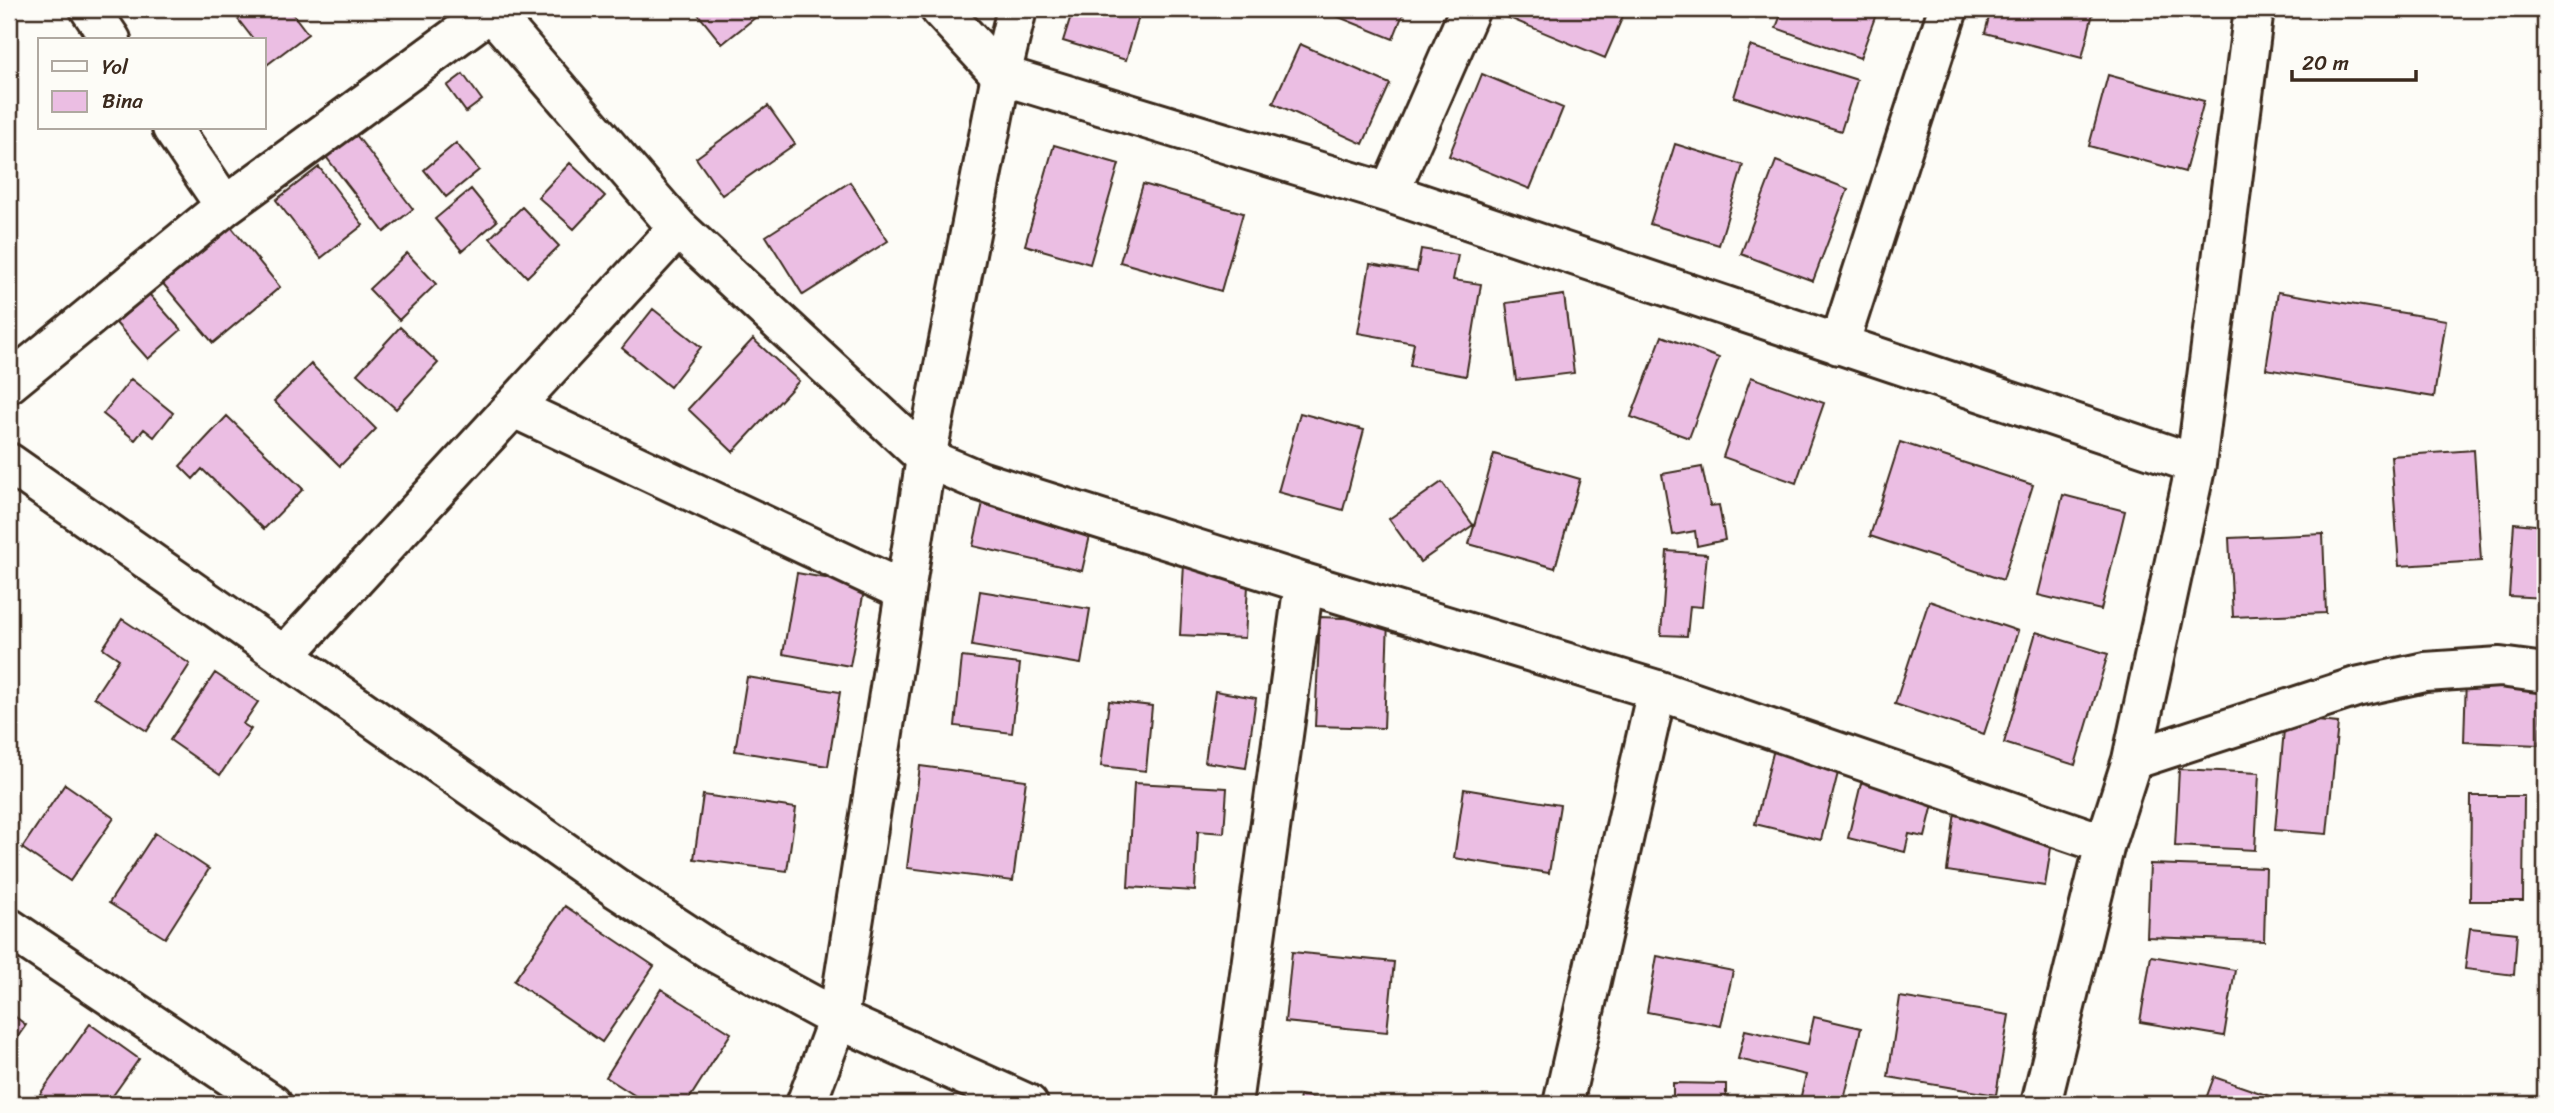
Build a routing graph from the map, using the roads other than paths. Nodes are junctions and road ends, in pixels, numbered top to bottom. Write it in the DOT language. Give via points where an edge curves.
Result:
graph roads {
  1 [pos="90,9"];
  2 [pos="940,9"];
  3 [pos="1017,9"];
  4 [pos="1471,9"];
  5 [pos="1948,9"];
  6 [pos="2254,9"];
  7 [pos="491,10"];
  8 [pos="110,38"];
  9 [pos="1001,75"];
  10 [pos="173,130"];
  11 [pos="1389,193"];
  12 [pos="225,206"];
  13 [pos="678,228"];
  14 [pos="1839,345"];
  15 [pos="9,383"];
  16 [pos="514,408"];
  17 [pos="926,458"];
  18 [pos="9,463"];
  19 [pos="2196,464"];
  20 [pos="1304,583"];
  21 [pos="904,591"];
  22 [pos="284,656"];
  23 [pos="2545,673"];
  24 [pos="1657,690"];
  25 [pos="2132,760"];
  26 [pos="2105,844"];
  27 [pos="9,928"];
  28 [pos="838,1019"];
  29 [pos="272,1104"];
  30 [pos="806,1104"];
  31 [pos="1028,1104"];
  32 [pos="1232,1104"];
  33 [pos="1563,1104"];
  34 [pos="2041,1104"];
  1 -- 8 [label="street"];
  2 -- 9 [label="street"];
  3 -- 9 [label="street"];
  4 -- 11 [label="street"];
  5 -- 14 [label="street"];
  6 -- 19 [label="street"];
  7 -- 12 [label="street"];
  7 -- 13 [label="street"];
  9 -- 11 [label="street"];
  9 -- 17 [label="street"];
  10 -- 12 [label="street"];
  11 -- 14 [label="street"];
  12 -- 15 [label="street"];
  13 -- 16 [label="street"];
  13 -- 17 [label="street"];
  14 -- 19 [label="street"];
  16 -- 21 [label="street"];
  16 -- 22 [label="street"];
  17 -- 20 [label="street" via="980,481"];
  17 -- 21 [label="street"];
  18 -- 22 [label="street"];
  19 -- 25 [label="street"];
  20 -- 24 [label="street"];
  20 -- 32 [label="street"];
  21 -- 28 [label="street"];
  22 -- 28 [label="street" via="616,888 714,952"];
  23 -- 25 [label="street" via="2500,667 2426,672 2356,687"];
  24 -- 26 [label="street"];
  24 -- 33 [label="street"];
  25 -- 26 [label="street"];
  26 -- 34 [label="street"];
  27 -- 29 [label="street"];
  28 -- 30 [label="street"];
  28 -- 31 [label="street"];
}
